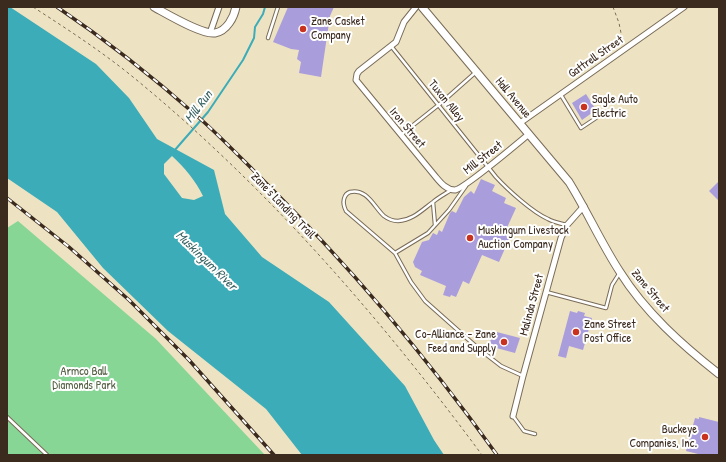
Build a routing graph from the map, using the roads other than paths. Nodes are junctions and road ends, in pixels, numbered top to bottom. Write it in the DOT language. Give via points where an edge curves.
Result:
graph roads {
  1 [pos="154,7"];
  2 [pos="219,7"];
  3 [pos="236,7"];
  4 [pos="278,7"];
  5 [pos="416,7"];
  6 [pos="422,7"];
  7 [pos="684,7"];
  8 [pos="210,33"];
  9 [pos="268,38"];
  10 [pos="391,46"];
  11 [pos="477,72"];
  12 [pos="560,95"];
  13 [pos="438,105"];
  14 [pos="596,118"];
  15 [pos="520,123"];
  16 [pos="529,134"];
  17 [pos="401,135"];
  18 [pos="488,167"];
  19 [pos="468,182"];
  20 [pos="450,189"];
  21 [pos="433,202"];
  22 [pos="584,206"];
  23 [pos="567,225"];
  24 [pos="435,226"];
  25 [pos="394,253"];
  26 [pos="620,273"];
  27 [pos="546,292"];
  28 [pos="719,374"];
  29 [pos="523,376"];
  30 [pos="7,416"];
  31 [pos="513,416"];
  32 [pos="535,434"];
  33 [pos="47,455"];
  1 -- 8 [label="main road"];
  2 -- 8 [label="street"];
  3 -- 8 [label="main road" via="231,21 225,28"];
  4 -- 9 [label="lane"];
  5 -- 10 [label="street" via="404,22 399,38"];
  6 -- 11 [label="main road, Hall Avenue"];
  7 -- 12 [label="street, Gattrell Street"];
  10 -- 13 [label="lane, Tuxan Alley"];
  10 -- 17 [label="street, Iron Street" via="359,71 356,78 357,83"];
  11 -- 13 [label="lane"];
  11 -- 15 [label="main road, Hall Avenue"];
  12 -- 14 [label="lane" via="581,128"];
  12 -- 15 [label="street, Gattrell Street"];
  13 -- 17 [label="lane"];
  13 -- 18 [label="lane, Tuxan Alley"];
  15 -- 16 [label="main road, Hall Avenue"];
  16 -- 18 [label="street, Mill Street"];
  16 -- 22 [label="main road, Hall Avenue" via="569,182"];
  17 -- 20 [label="street, Iron Street" via="439,181"];
  18 -- 19 [label="street, Mill Street"];
  18 -- 23 [label="lane, Tuxan Alley" via="520,200 547,219"];
  19 -- 20 [label="street, Mill Street" via="457,189"];
  19 -- 24 [label="lane"];
  20 -- 21 [label="lane"];
  21 -- 24 [label="lane"];
  21 -- 25 [label="lane" via="414,217 396,221 382,214 368,196 352,192 345,197 346,211"];
  22 -- 23 [label="street, Malinda Street"];
  22 -- 26 [label="main road, Zane Street"];
  23 -- 27 [label="street, Malinda Street"];
  24 -- 25 [label="lane" via="422,238"];
  25 -- 29 [label="lane" via="425,300 479,349 501,366"];
  26 -- 27 [label="lane" via="612,285 606,308"];
  26 -- 28 [label="main road, Zane Street" via="663,324"];
  27 -- 29 [label="street, Malinda Street"];
  29 -- 31 [label="street, Malinda Street"];
  30 -- 33 [label="lane"];
  31 -- 32 [label="lane" via="524,431"];
}
